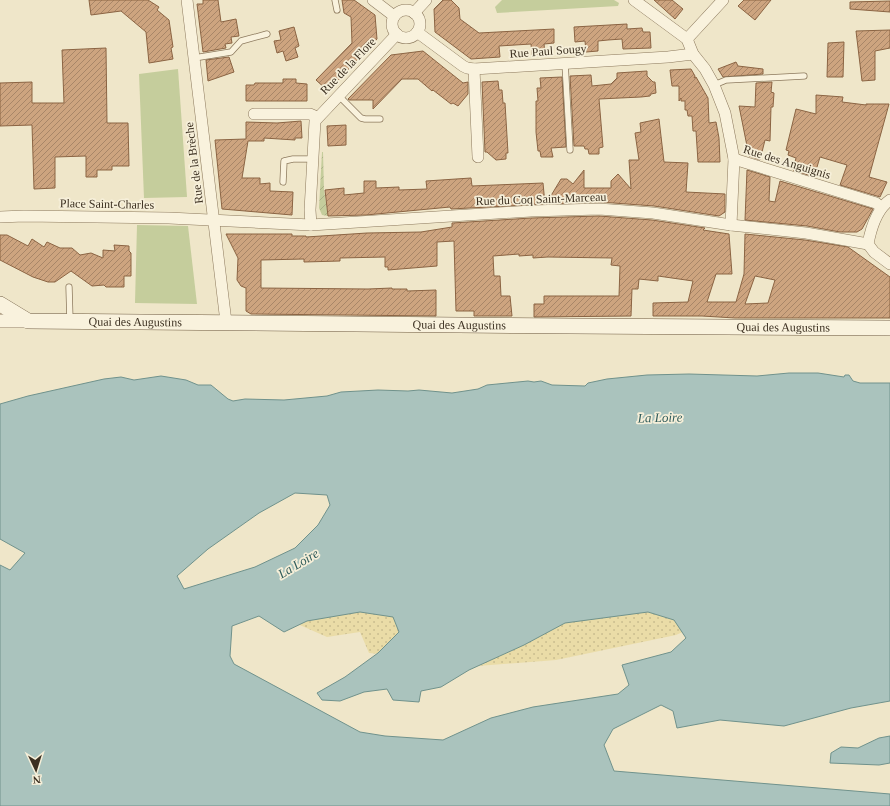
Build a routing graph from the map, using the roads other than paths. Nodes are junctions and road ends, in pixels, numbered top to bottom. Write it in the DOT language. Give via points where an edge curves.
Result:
graph roads {
  1 [pos="187,0"];
  2 [pos="335,0"];
  3 [pos="373,0"];
  4 [pos="426,0"];
  5 [pos="634,0"];
  6 [pos="723,0"];
  7 [pos="337,10"];
  8 [pos="414,13"];
  9 [pos="394,16"];
  10 [pos="416,32"];
  11 [pos="267,34"];
  12 [pos="397,34"];
  13 [pos="687,39"];
  14 [pos="693,54"];
  15 [pos="194,58"];
  16 [pos="565,63"];
  17 [pos="474,69"];
  18 [pos="804,76"];
  19 [pos="714,85"];
  20 [pos="338,95"];
  21 [pos="254,114"];
  22 [pos="317,117"];
  23 [pos="380,119"];
  24 [pos="570,150"];
  25 [pos="478,157"];
  26 [pos="312,159"];
  27 [pos="734,159"];
  28 [pos="283,182"];
  29 [pos="890,200"];
  30 [pos="881,208"];
  31 [pos="0,217"];
  32 [pos="214,220"];
  33 [pos="311,225"];
  34 [pos="731,225"];
  35 [pos="868,244"];
  36 [pos="890,264"];
  37 [pos="69,287"];
  38 [pos="0,304"];
  39 [pos="28,320"];
  40 [pos="0,321"];
  41 [pos="70,321"];
  42 [pos="226,322"];
  43 [pos="890,328"];
  1 -- 15 [label="street, Rue de la Brèche"];
  2 -- 7 [label="lane"];
  3 -- 9 [label="street"];
  4 -- 8 [label="street"];
  5 -- 13 [label="street"];
  6 -- 13 [label="street"];
  8 -- 9 [label="street" via="401,11"];
  8 -- 10 [label="street" via="420,24"];
  9 -- 12 [label="street" via="392,24"];
  10 -- 12 [label="street" via="413,36 405,38"];
  10 -- 17 [label="street, Rue Paul Sougy" via="463,66"];
  11 -- 15 [label="lane" via="241,41 231,52"];
  12 -- 20 [label="street, Rue de la Flore"];
  13 -- 14 [label="street, Rue des Anguignis"];
  14 -- 16 [label="street, Rue Paul Sougy"];
  14 -- 19 [label="street, Rue des Anguignis" via="705,68"];
  15 -- 32 [label="street, Rue de la Brèche"];
  16 -- 17 [label="street, Rue Paul Sougy"];
  16 -- 24 [label="lane"];
  17 -- 25 [label="street"];
  18 -- 19 [label="lane" via="726,80"];
  19 -- 27 [label="street, Rue des Anguignis" via="725,113"];
  20 -- 22 [label="street, Rue de la Flore"];
  20 -- 23 [label="lane" via="361,118"];
  21 -- 22 [label="street" via="310,114"];
  22 -- 26 [label="street" via="314,124"];
  26 -- 28 [label="lane" via="284,161"];
  26 -- 33 [label="street"];
  27 -- 30 [label="street, Rue des Anguignis" via="876,203"];
  27 -- 34 [label="street"];
  29 -- 30 [label="street"];
  30 -- 35 [label="street"];
  31 -- 32 [label="street, Place Saint-Charles"];
  32 -- 33 [label="street, Rue du Coq Saint-Marceau"];
  32 -- 42 [label="street, Rue de la Brèche"];
  33 -- 34 [label="street, Rue du Coq Saint-Marceau" via="599,209 653,213"];
  34 -- 35 [label="street, Rue du Coq Saint-Marceau" via="806,233"];
  35 -- 36 [label="street"];
  37 -- 41 [label="lane"];
  38 -- 39 [label="main road"];
  39 -- 40 [label="street"];
  39 -- 41 [label="main road, Quai des Augustins"];
  41 -- 42 [label="main road, Quai des Augustins" via="208,327"];
  42 -- 43 [label="main road, Quai des Augustins" via="571,328"];
}
